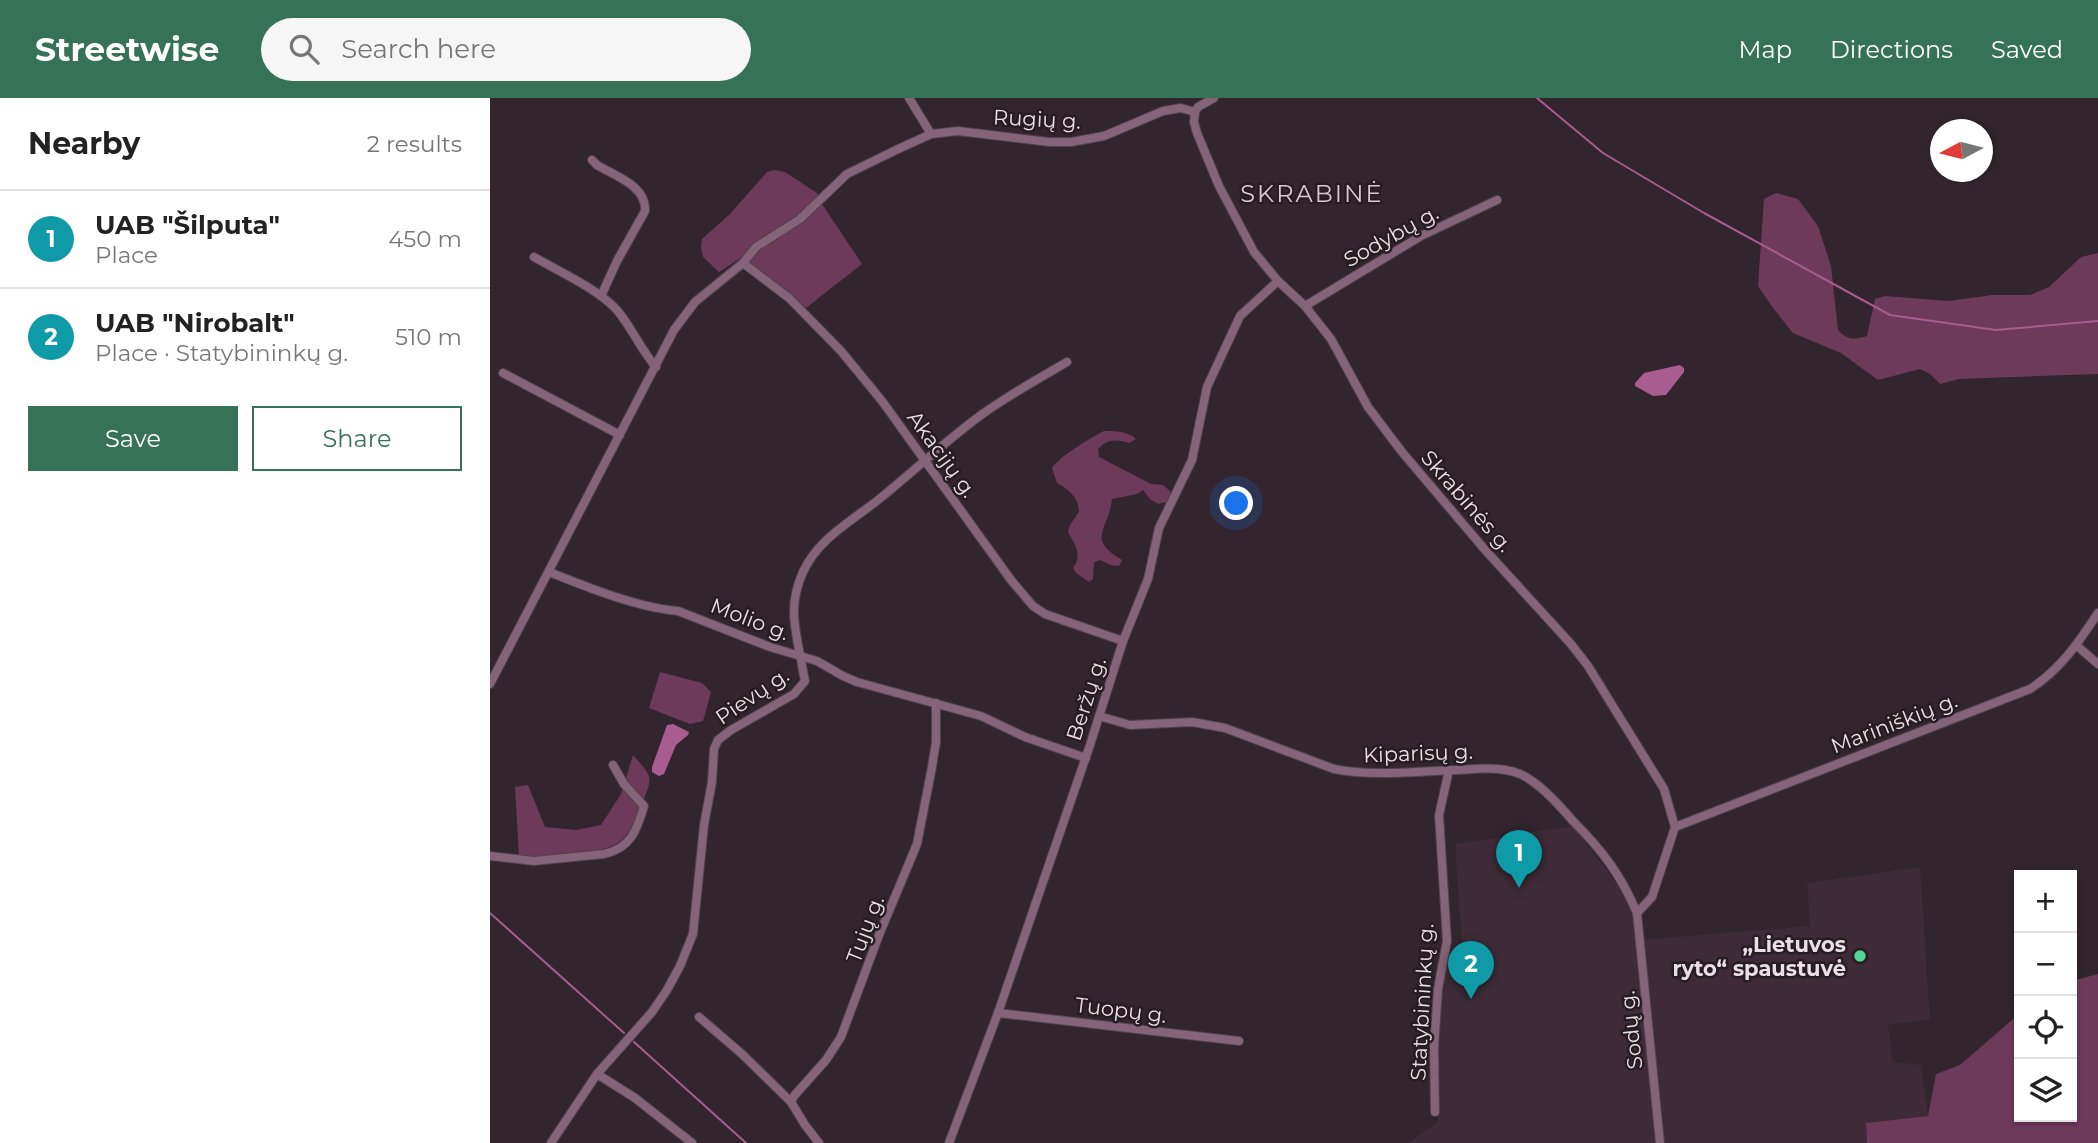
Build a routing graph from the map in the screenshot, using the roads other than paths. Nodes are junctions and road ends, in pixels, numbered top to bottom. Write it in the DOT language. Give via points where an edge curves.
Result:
graph roads {
  1 [pos="909,98"];
  2 [pos="1211,99"];
  3 [pos="1195,112"];
  4 [pos="931,134"];
  5 [pos="592,160"];
  6 [pos="1497,200"];
  7 [pos="534,257"];
  8 [pos="743,263"];
  9 [pos="1278,281"];
  10 [pos="601,296"];
  11 [pos="1305,306"];
  12 [pos="1067,362"];
  13 [pos="656,367"];
  14 [pos="502,373"];
  15 [pos="621,435"];
  16 [pos="925,460"];
  17 [pos="549,572"];
  18 [pos="2098,613"];
  19 [pos="1123,641"];
  20 [pos="2076,645"];
  21 [pos="801,657"];
  22 [pos="2098,664"];
  23 [pos="490,684"];
  24 [pos="936,703"];
  25 [pos="1099,716"];
  26 [pos="1086,758"];
  27 [pos="613,765"];
  28 [pos="1450,770"];
  29 [pos="1675,827"];
  30 [pos="490,856"];
  31 [pos="1637,913"];
  32 [pos="998,1013"];
  33 [pos="699,1017"];
  34 [pos="1239,1041"];
  35 [pos="597,1074"];
  36 [pos="791,1102"];
  37 [pos="1434,1112"];
  38 [pos="551,1143"];
  39 [pos="692,1143"];
  40 [pos="819,1143"];
  41 [pos="949,1143"];
  42 [pos="1660,1143"];
  1 -- 4 [label="street"];
  2 -- 3 [label="street"];
  3 -- 4 [label="street, Rugių g." via="1181,108 1163,111 1104,136 1071,142 958,131"];
  3 -- 9 [label="street, Skrabinės g." via="1197,133 1224,195 1254,253"];
  4 -- 8 [label="street" via="848,174"];
  5 -- 10 [label="street" via="636,188 645,205"];
  6 -- 11 [label="street, Sodybų g." via="1422,236"];
  7 -- 10 [label="street"];
  8 -- 13 [label="street" via="683,315"];
  8 -- 16 [label="street, Akacijų g." via="825,332"];
  9 -- 11 [label="street, Skrabinės g."];
  9 -- 19 [label="street, Beržų g." via="1240,316 1207,387 1192,460 1159,528 1148,579"];
  10 -- 13 [label="street" via="633,329"];
  11 -- 29 [label="street, Skrabinės g." via="1402,452 1588,666 1664,789"];
  12 -- 16 [label="street, Pievų g." via="1007,397"];
  13 -- 15 [label="street"];
  14 -- 15 [label="street"];
  15 -- 17 [label="street"];
  16 -- 19 [label="street, Akacijų g." via="1033,606"];
  16 -- 21 [label="street, Pievų g." via="820,545 808,562 793,605"];
  17 -- 21 [label="street, Molio g." via="596,590 678,611"];
  17 -- 23 [label="street"];
  18 -- 20 [label="street, Mariniškių g."];
  19 -- 25 [label="street, Beržų g."];
  20 -- 22 [label="street"];
  20 -- 29 [label="street, Mariniškių g." via="2048,677 2030,689"];
  21 -- 24 [label="street, Molio g." via="857,682"];
  21 -- 35 [label="street, Pievų g." via="805,681 794,694 718,740 693,934 667,990"];
  24 -- 26 [label="street, Molio g."];
  24 -- 36 [label="street, Tujų g." via="936,742 917,844 841,1037"];
  25 -- 26 [label="street, Beržų g."];
  25 -- 28 [label="street, Kiparisų g." via="1130,725 1192,722 1225,728 1351,772"];
  26 -- 32 [label="street, Beržų g."];
  27 -- 30 [label="street" via="644,806 626,845 604,854 534,862"];
  28 -- 31 [label="street, Kiparisų g." via="1507,770 1527,777 1615,868"];
  28 -- 37 [label="street, Statybininkų g." via="1439,815 1447,941 1438,989"];
  29 -- 31 [label="street" via="1652,897"];
  31 -- 42 [label="street, Sodų g."];
  32 -- 34 [label="street, Tuopų g."];
  32 -- 41 [label="street, Beržų g."];
  33 -- 36 [label="street"];
  35 -- 38 [label="street"];
  35 -- 39 [label="street"];
  36 -- 40 [label="street"];
}
